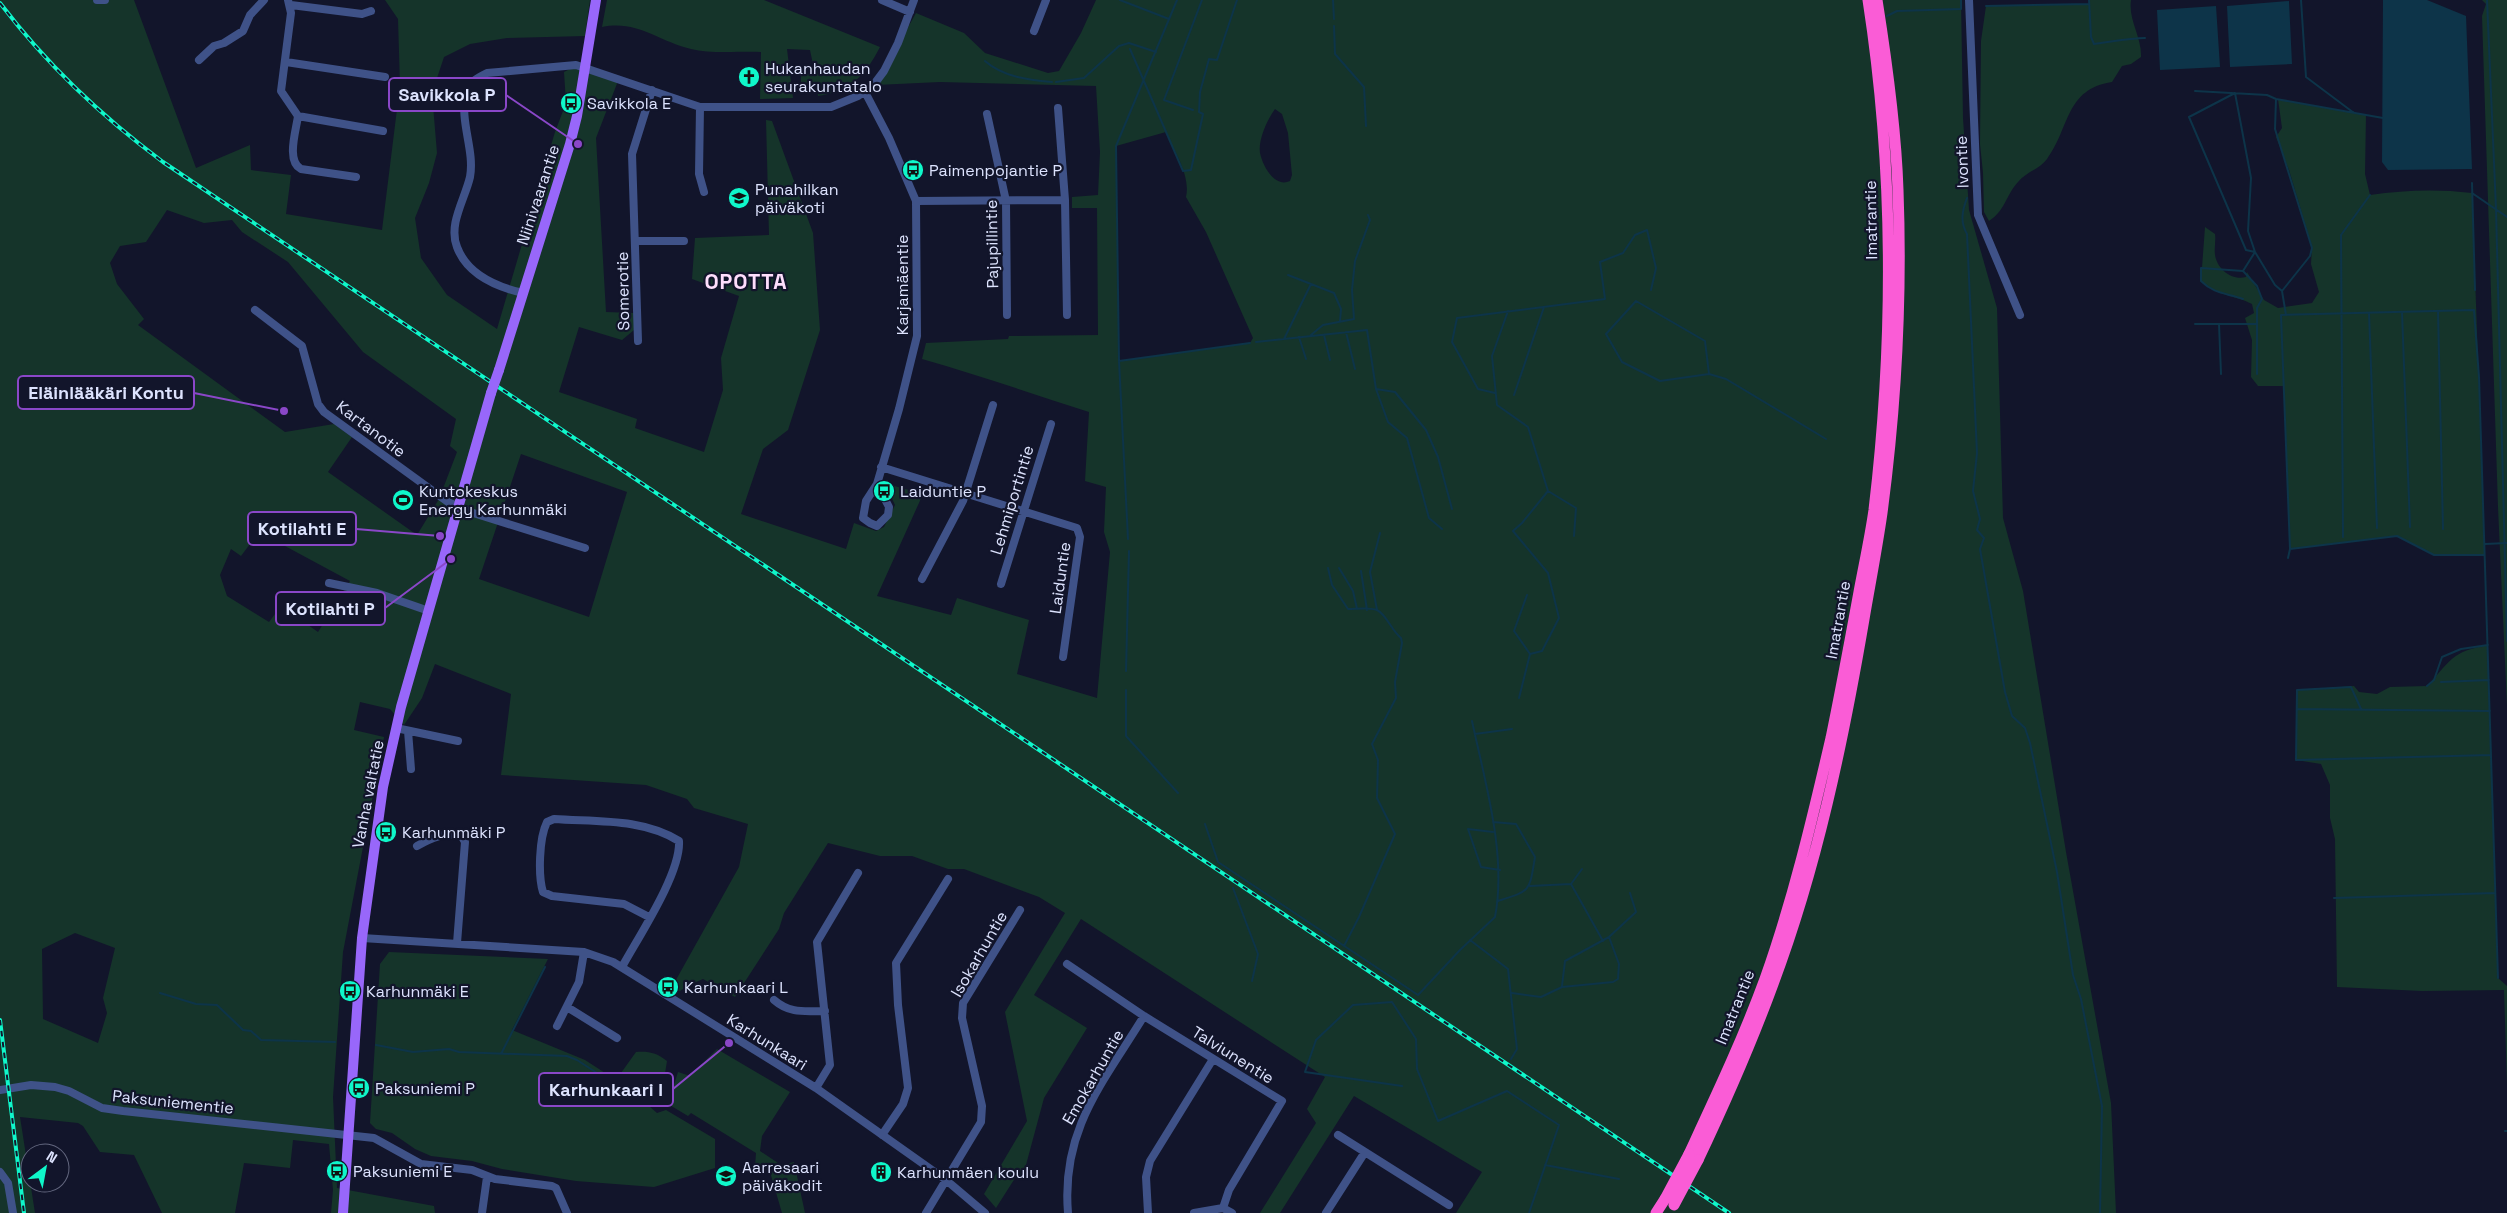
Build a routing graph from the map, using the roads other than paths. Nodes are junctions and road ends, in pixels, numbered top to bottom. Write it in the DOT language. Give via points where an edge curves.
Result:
graph roads {
  1 [pos="97,0"];
  2 [pos="105,0"];
  3 [pos="264,0"];
  4 [pos="596,0"];
  5 [pos="882,0"];
  6 [pos="914,0"];
  7 [pos="1046,0"];
  8 [pos="1868,0"];
  9 [pos="1877,0"];
  10 [pos="1969,0"];
  11 [pos="290,3"];
  12 [pos="371,11"];
  13 [pos="910,12"];
  14 [pos="1034,30"];
  15 [pos="199,60"];
  16 [pos="286,62"];
  17 [pos="585,66"];
  18 [pos="385,77"];
  19 [pos="652,90"];
  20 [pos="865,92"];
  21 [pos="700,107"];
  22 [pos="1058,108"];
  23 [pos="987,114"];
  24 [pos="298,116"];
  25 [pos="383,131"];
  26 [pos="356,177"];
  27 [pos="704,192"];
  28 [pos="1006,200"];
  29 [pos="1066,200"];
  30 [pos="916,201"];
  31 [pos="636,241"];
  32 [pos="684,241"];
  33 [pos="523,293"];
  34 [pos="255,310"];
  35 [pos="1067,315"];
  36 [pos="2020,315"];
  37 [pos="1007,316"];
  38 [pos="638,341"];
  39 [pos="499,370"];
  40 [pos="993,405"];
  41 [pos="1050,424"];
  42 [pos="881,467"];
  43 [pos="876,484"];
  44 [pos="966,493"];
  45 [pos="459,507"];
  46 [pos="1023,511"];
  47 [pos="585,548"];
  48 [pos="922,579"];
  49 [pos="328,583"];
  50 [pos="1000,584"];
  51 [pos="429,611"];
  52 [pos="1063,657"];
  53 [pos="396,728"];
  54 [pos="408,731"];
  55 [pos="458,741"];
  56 [pos="411,769"];
  57 [pos="417,846"];
  58 [pos="858,873"];
  59 [pos="948,880"];
  60 [pos="1020,910"];
  61 [pos="649,918"];
  62 [pos="362,938"];
  63 [pos="457,943"];
  64 [pos="584,952"];
  65 [pos="1066,964"];
  66 [pos="622,967"];
  67 [pos="774,1000"];
  68 [pos="567,1007"];
  69 [pos="825,1011"];
  70 [pos="1144,1016"];
  71 [pos="556,1026"];
  72 [pos="618,1038"];
  73 [pos="1213,1059"];
  74 [pos="816,1088"];
  75 [pos="0,1090"];
  76 [pos="348,1135"];
  77 [pos="882,1135"];
  78 [pos="1338,1135"];
  79 [pos="1365,1152"];
  80 [pos="1693,1157"];
  81 [pos="0,1172"];
  82 [pos="487,1177"];
  83 [pos="946,1180"];
  84 [pos="1449,1205"];
  85 [pos="1669,1205"];
  86 [pos="1223,1208"];
  87 [pos="13,1213"];
  88 [pos="343,1213"];
  89 [pos="482,1213"];
  90 [pos="567,1213"];
  91 [pos="926,1213"];
  92 [pos="985,1213"];
  93 [pos="1068,1213"];
  94 [pos="1148,1213"];
  95 [pos="1194,1213"];
  96 [pos="1232,1213"];
  97 [pos="1326,1213"];
  98 [pos="1656,1213"];
  1 -- 2 [label="street"];
  3 -- 15 [label="street" via="250,15 243,31 214,46"];
  4 -- 17 [label="main road, Niinivaarantie"];
  5 -- 13 [label="street"];
  6 -- 13 [label="street"];
  7 -- 14 [label="street"];
  8 -- 80 [label="highway, Imatrantie" via="1880,92 1887,189 1884,399 1874,512 1841,693 1798,878 1764,980"];
  9 -- 80 [label="highway, Imatrantie" via="1898,190 1894,400 1882,514 1851,695 1807,880 1774,984 1730,1092"];
  10 -- 36 [label="street, Ivontie" via="1978,215"];
  11 -- 12 [label="street" via="362,14"];
  11 -- 16 [label="street"];
  13 -- 20 [label="street" via="884,71"];
  16 -- 18 [label="street"];
  16 -- 24 [label="street" via="281,91"];
  17 -- 19 [label="street"];
  17 -- 33 [label="main road, Niinivaarantie" via="570,144"];
  17 -- 33 [label="street" via="487,73 470,85 466,95 470,176 454,236 456,246 462,260 480,276"];
  19 -- 21 [label="street"];
  19 -- 31 [label="street, Somerotie" via="632,154"];
  20 -- 21 [label="street" via="832,107"];
  20 -- 30 [label="street, Karjamäentie" via="890,138"];
  21 -- 27 [label="street" via="699,174"];
  22 -- 29 [label="street"];
  23 -- 28 [label="street, Pajupillintie"];
  24 -- 25 [label="street"];
  24 -- 26 [label="street" via="292,159 296,166"];
  28 -- 29 [label="street"];
  28 -- 30 [label="street"];
  28 -- 37 [label="street, Pajupillintie"];
  29 -- 35 [label="street"];
  30 -- 42 [label="street, Karjamäentie" via="916,346"];
  31 -- 32 [label="street, Somerotie"];
  31 -- 38 [label="street, Somerotie"];
  33 -- 39 [label="main road, Niinivaarantie"];
  34 -- 45 [label="street, Kartanotie" via="302,346 318,404 324,412 430,490"];
  39 -- 45 [label="main road, Vanha valtatie, bridge"];
  40 -- 44 [label="street"];
  41 -- 46 [label="street, Lehmiportintie"];
  42 -- 43 [label="street, Karjamäentie"];
  42 -- 44 [label="street, Laiduntie"];
  43 -- 43 [label="street, Karjamäentie" via="866,501 863,518 877,526 888,516 889,507"];
  44 -- 46 [label="street, Laiduntie"];
  44 -- 48 [label="street"];
  45 -- 47 [label="street, Kartanotie"];
  45 -- 51 [label="main road, Vanha valtatie"];
  46 -- 50 [label="street, Lehmiportintie"];
  46 -- 52 [label="street, Laiduntie" via="1077,528 1080,537"];
  49 -- 51 [label="street" via="377,593"];
  51 -- 53 [label="main road, Vanha valtatie"];
  53 -- 54 [label="street"];
  53 -- 62 [label="main road, Vanha valtatie" via="373,843"];
  54 -- 55 [label="street"];
  54 -- 56 [label="street"];
  57 -- 63 [label="street" via="430,838 451,833 461,835 465,842"];
  58 -- 69 [label="street" via="817,942"];
  59 -- 77 [label="street" via="896,963 908,1088"];
  60 -- 83 [label="street, Isokarhuntie" via="963,1003 962,1018 982,1106 981,1122"];
  61 -- 61 [label="street" via="674,871 679,841 666,833 631,824 547,822 541,855 540,883 543,892 552,896 624,904"];
  61 -- 66 [label="street"];
  62 -- 63 [label="street, Karhunkaari"];
  62 -- 76 [label="main road, Vanha valtatie"];
  63 -- 64 [label="street, Karhunkaari"];
  64 -- 66 [label="street, Karhunkaari"];
  64 -- 68 [label="street" via="582,974"];
  65 -- 70 [label="street, Talviunentie"];
  66 -- 74 [label="street, Karhunkaari"];
  67 -- 69 [label="street" via="794,1012"];
  68 -- 71 [label="street"];
  68 -- 72 [label="street"];
  69 -- 74 [label="street" via="830,1065"];
  70 -- 73 [label="street, Talviunentie"];
  70 -- 93 [label="street, Emokarhuntie" via="1081,1120 1069,1165"];
  73 -- 86 [label="street, Talviunentie" via="1282,1101 1229,1190"];
  73 -- 94 [label="street" via="1150,1162 1146,1177"];
  74 -- 77 [label="street, Karhunkaari"];
  75 -- 76 [label="street, Paksuniementie" via="31,1085 54,1087 102,1108 123,1112"];
  76 -- 82 [label="street, Paksuniementie" via="374,1138 421,1164 472,1170"];
  76 -- 88 [label="main road, Vanha valtatie"];
  77 -- 83 [label="street, Karhunkaari"];
  78 -- 79 [label="street"];
  79 -- 84 [label="street"];
  79 -- 97 [label="street"];
  80 -- 85 [label="highway, Imatrantie, bridge"];
  81 -- 87 [label="street" via="8,1183"];
  82 -- 89 [label="street"];
  82 -- 90 [label="street, Paksuniementie" via="552,1186 556,1188"];
  83 -- 91 [label="street, Isokarhuntie"];
  83 -- 92 [label="street, Karhunkaari"];
  85 -- 98 [label="highway, Imatrantie"];
  86 -- 95 [label="street"];
  86 -- 96 [label="street"];
}
